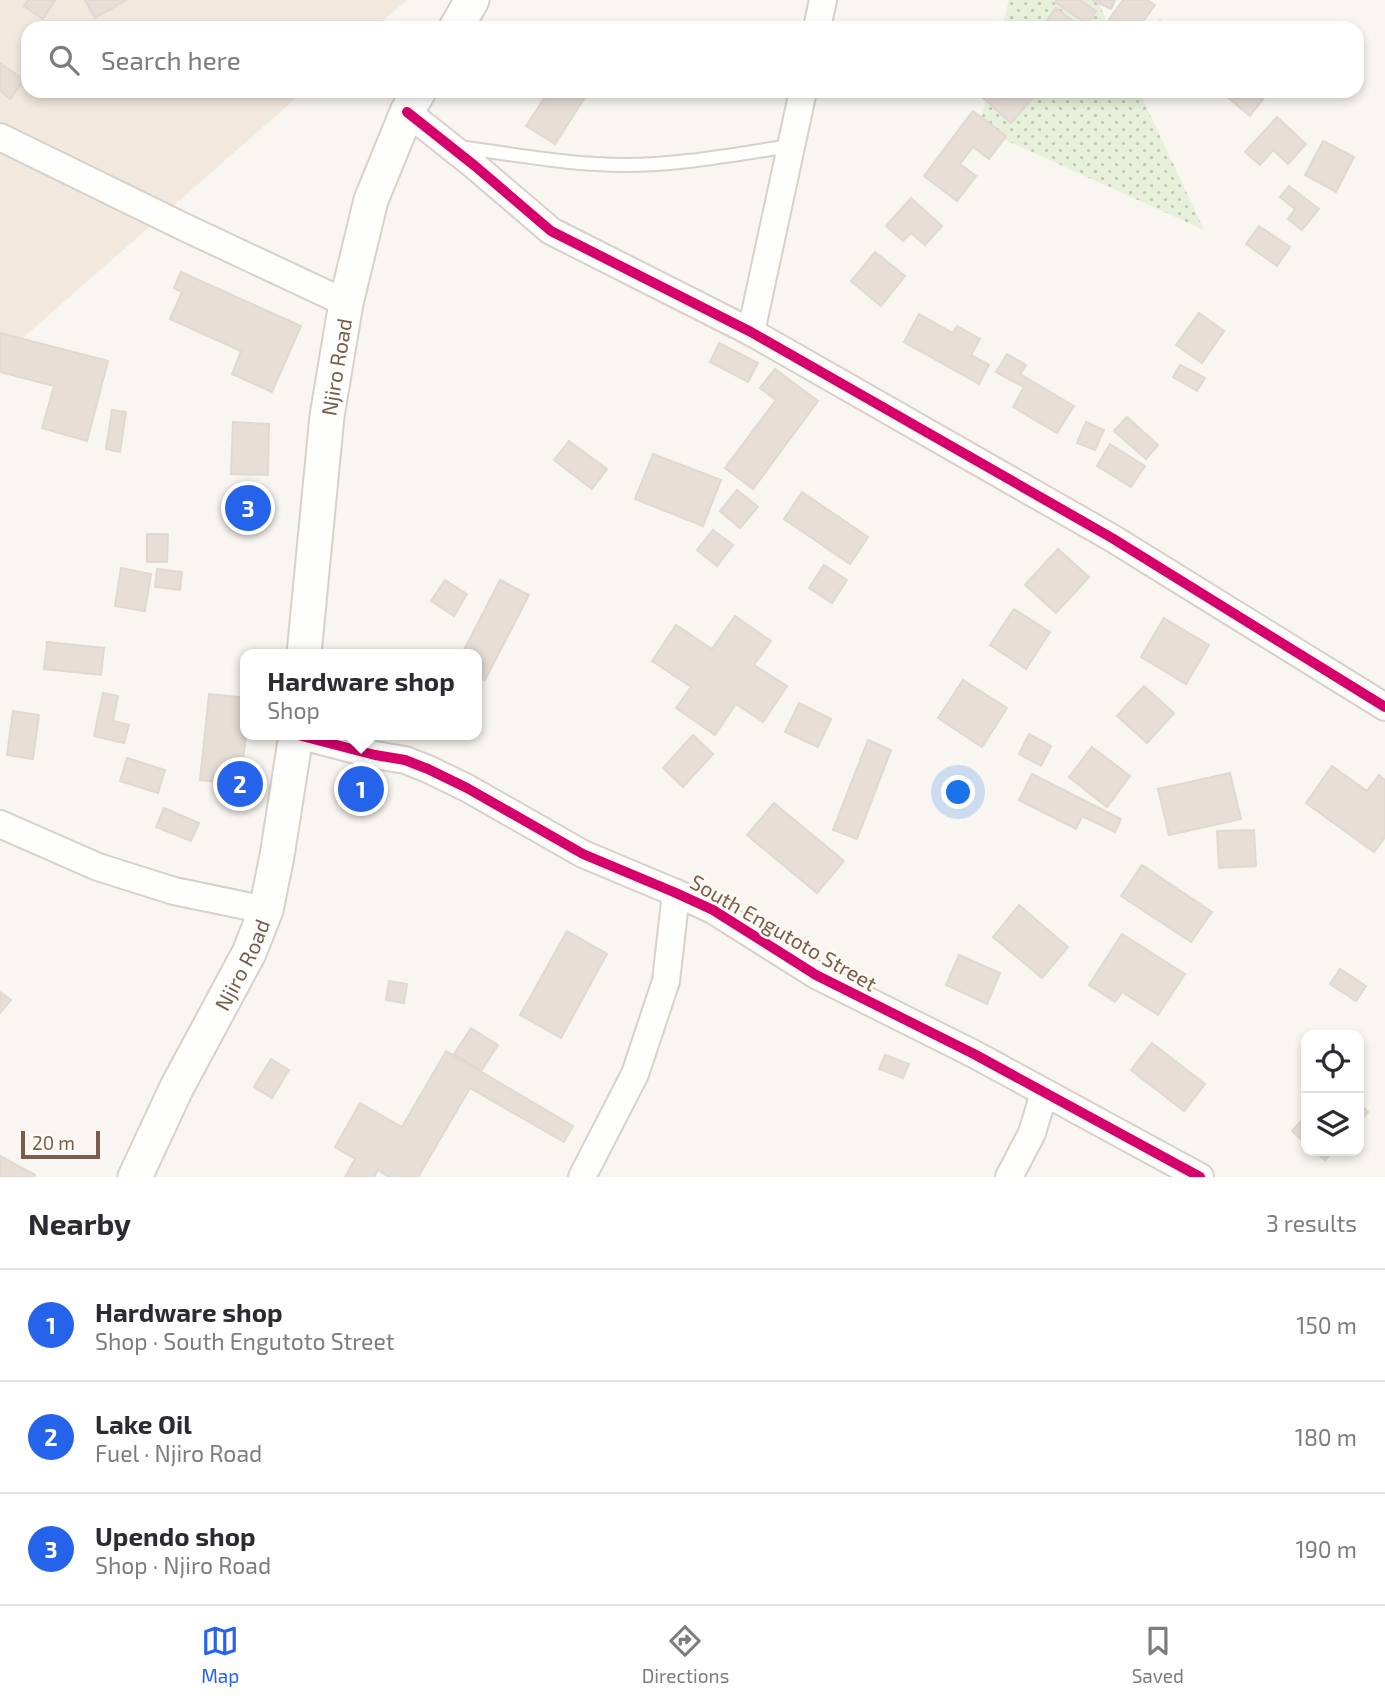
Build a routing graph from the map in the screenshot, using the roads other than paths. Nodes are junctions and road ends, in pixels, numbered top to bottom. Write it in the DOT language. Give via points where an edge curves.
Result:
graph roads {
  1 [pos="472,0"];
  2 [pos="823,0"];
  3 [pos="460,21"];
  4 [pos="818,21"];
  5 [pos="801,98"];
  6 [pos="413,101"];
  7 [pos="0,136"];
  8 [pos="450,146"];
  9 [pos="791,146"];
  10 [pos="346,303"];
  11 [pos="751,332"];
  12 [pos="304,649"];
  13 [pos="1385,707"];
  14 [pos="296,740"];
  15 [pos="316,740"];
  16 [pos="0,824"];
  17 [pos="676,892"];
  18 [pos="266,910"];
  19 [pos="1044,1093"];
  20 [pos="135,1177"];
  21 [pos="582,1177"];
  22 [pos="1009,1177"];
  23 [pos="1200,1177"];
  1 -- 3 [label="street"];
  2 -- 4 [label="street"];
  5 -- 9 [label="street"];
  6 -- 8 [label="street"];
  6 -- 10 [label="street, Njiro Road" via="371,200"];
  7 -- 10 [label="street"];
  8 -- 9 [label="lane" via="623,165 677,163"];
  8 -- 11 [label="street" via="551,231"];
  9 -- 11 [label="street"];
  10 -- 12 [label="street, Njiro Road" via="327,416"];
  11 -- 13 [label="street" via="1112,537"];
  14 -- 18 [label="street, Njiro Road"];
  15 -- 17 [label="street, South Engutoto Street" via="428,769 583,853"];
  16 -- 18 [label="street" via="98,867 174,891"];
  17 -- 19 [label="street, South Engutoto Street" via="816,975"];
  17 -- 21 [label="street" via="666,981 635,1074"];
  18 -- 20 [label="street, Njiro Road" via="249,953"];
  19 -- 22 [label="street" via="1032,1133"];
  19 -- 23 [label="street, South Engutoto Street"];
}
